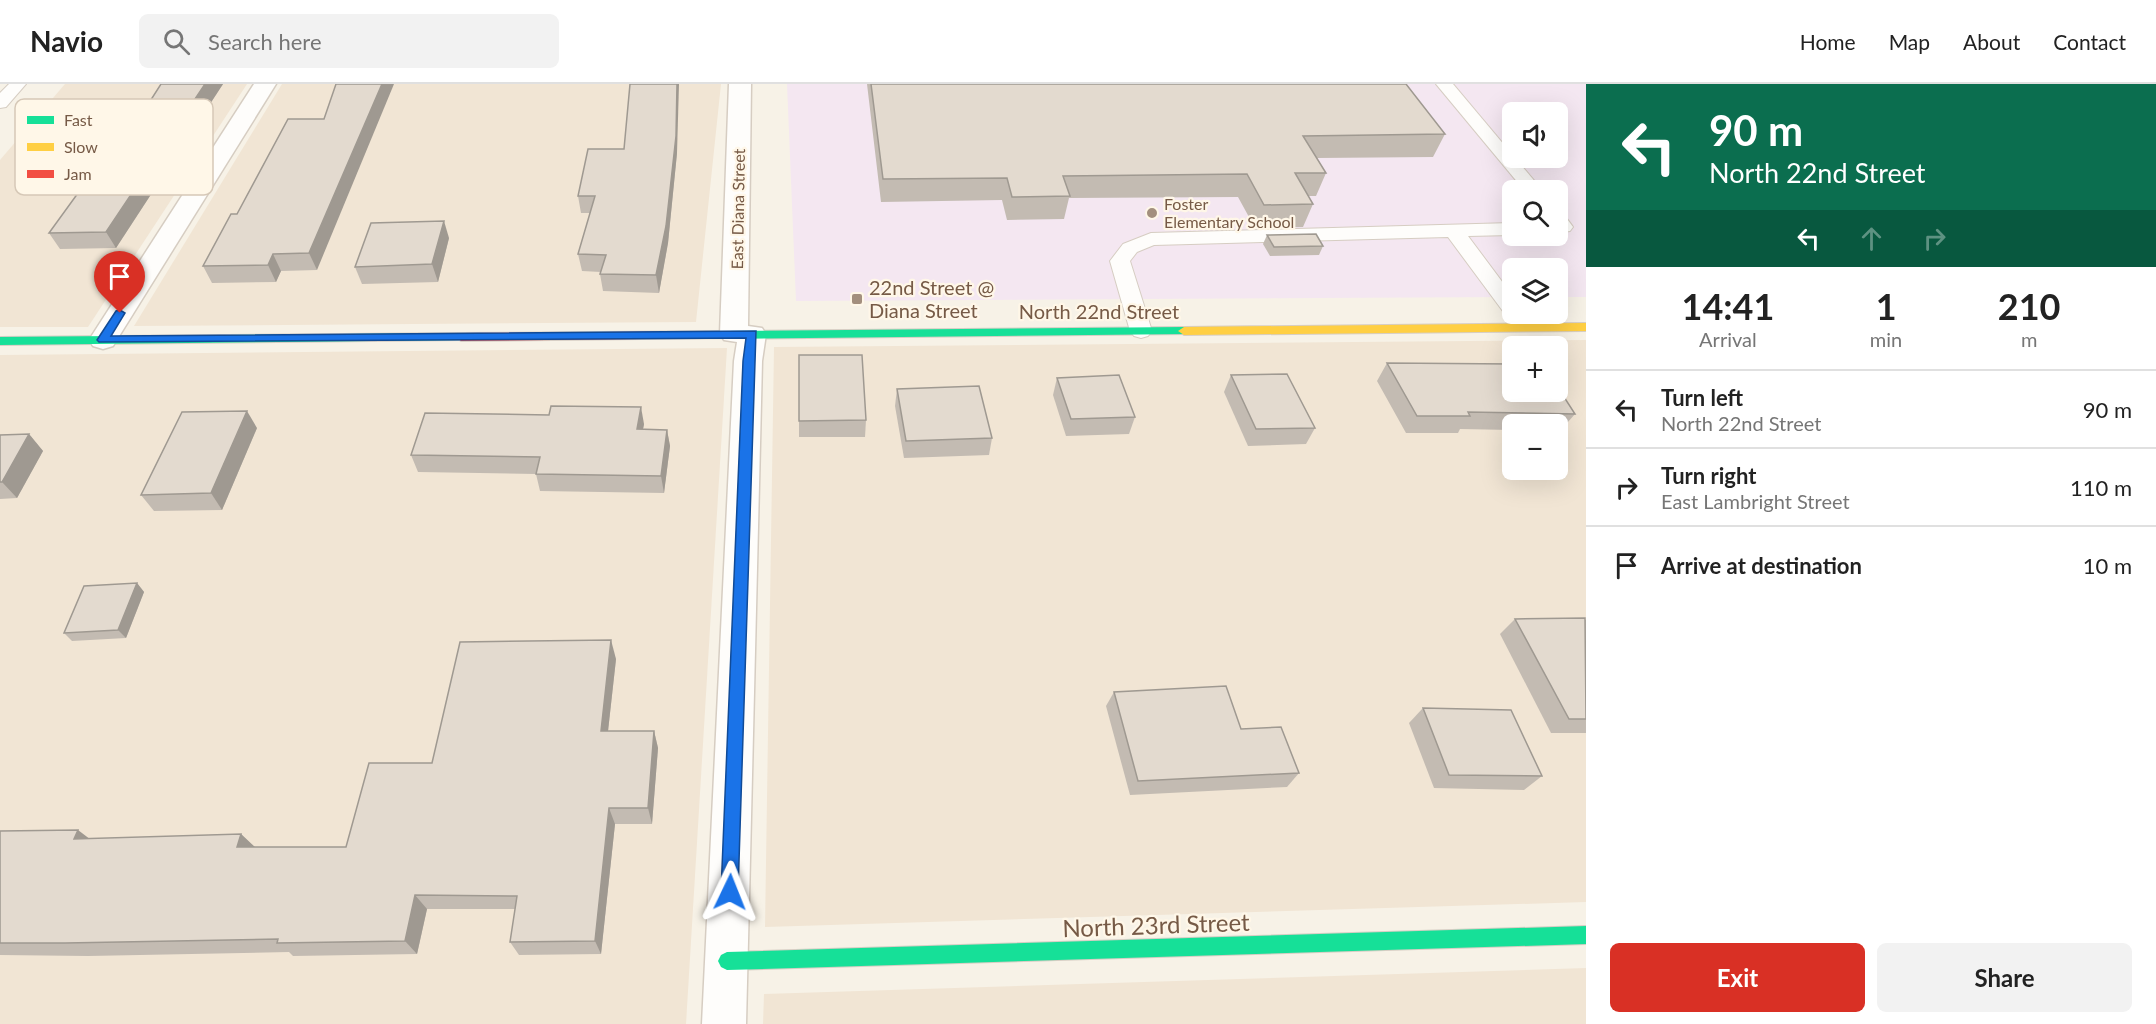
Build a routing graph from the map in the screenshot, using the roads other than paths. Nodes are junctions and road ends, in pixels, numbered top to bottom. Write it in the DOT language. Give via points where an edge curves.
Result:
graph roads {
  1 [pos="18,84"];
  2 [pos="265,84"];
  3 [pos="740,84"];
  4 [pos="1444,84"];
  5 [pos="0,103"];
  6 [pos="213,166"];
  7 [pos="1525,180"];
  8 [pos="195,195"];
  9 [pos="1502,229"];
  10 [pos="1454,231"];
  11 [pos="1502,296"];
  12 [pos="1502,322"];
  13 [pos="1554,324"];
  14 [pos="1586,327"];
  15 [pos="1141,331"];
  16 [pos="743,334"];
  17 [pos="0,340"];
  18 [pos="103,340"];
  19 [pos="1586,935"];
  20 [pos="727,961"];
  21 [pos="724,1024"];
  1 -- 5 [label="lane"];
  2 -- 6 [label="street"];
  3 -- 16 [label="street, East Diana Street"];
  4 -- 7 [label="lane"];
  8 -- 18 [label="street"];
  9 -- 10 [label="lane"];
  10 -- 11 [label="lane"];
  10 -- 15 [label="lane" via="1151,239 1130,248 1120,261"];
  12 -- 15 [label="street, North 22nd Street"];
  13 -- 14 [label="street, North 22nd Street"];
  15 -- 16 [label="street, North 22nd Street"];
  16 -- 18 [label="street, North 22nd Street"];
  16 -- 20 [label="street, East Diana Street" via="748,361"];
  17 -- 18 [label="street, North 22nd Street"];
  19 -- 20 [label="street, North 23rd Street"];
  20 -- 21 [label="street, East Diana Street"];
}
